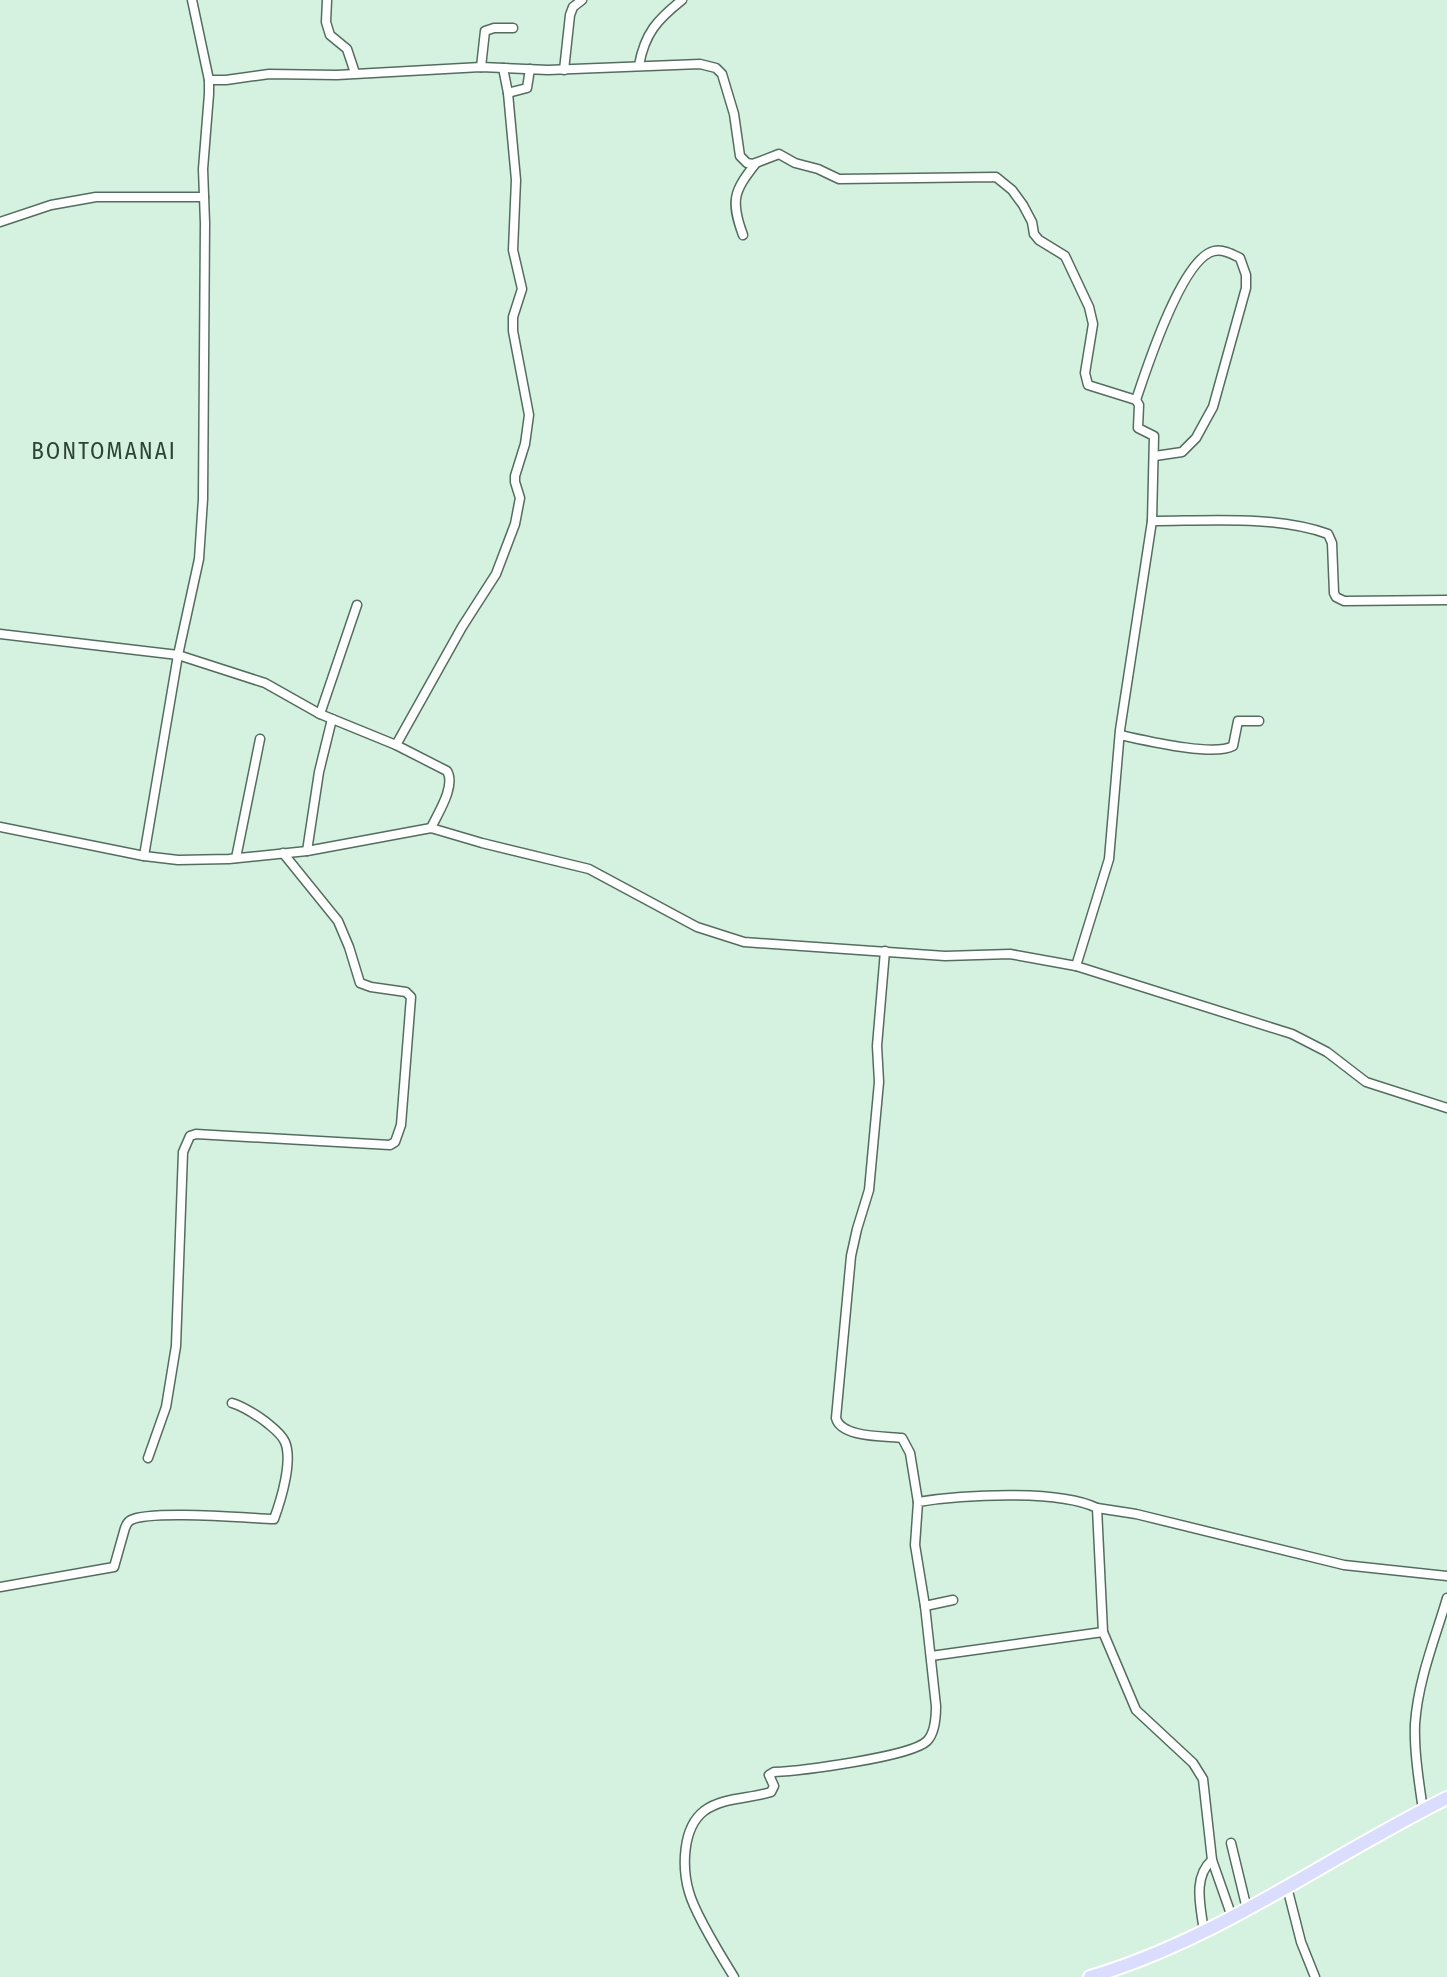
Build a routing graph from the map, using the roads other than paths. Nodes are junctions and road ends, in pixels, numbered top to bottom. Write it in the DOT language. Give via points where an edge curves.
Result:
graph roads {
  1 [pos="192,0"];
  2 [pos="327,0"];
  3 [pos="582,0"];
  4 [pos="682,0"];
  5 [pos="513,28"];
  6 [pos="639,65"];
  7 [pos="481,67"];
  8 [pos="503,68"];
  9 [pos="530,69"];
  10 [pos="564,70"];
  11 [pos="355,74"];
  12 [pos="209,80"];
  13 [pos="508,93"];
  14 [pos="756,163"];
  15 [pos="204,197"];
  16 [pos="0,222"];
  17 [pos="743,236"];
  18 [pos="1136,400"];
  19 [pos="1155,456"];
  20 [pos="1152,521"];
  21 [pos="1447,600"];
  22 [pos="357,605"];
  23 [pos="0,634"];
  24 [pos="178,655"];
  25 [pos="320,714"];
  26 [pos="332,719"];
  27 [pos="1259,721"];
  28 [pos="1120,735"];
  29 [pos="260,738"];
  30 [pos="396,745"];
  31 [pos="0,827"];
  32 [pos="431,828"];
  33 [pos="307,851"];
  34 [pos="283,853"];
  35 [pos="144,856"];
  36 [pos="236,858"];
  37 [pos="885,951"];
  38 [pos="1076,966"];
  39 [pos="1447,1108"];
  40 [pos="232,1403"];
  41 [pos="148,1458"];
  42 [pos="918,1502"];
  43 [pos="1097,1508"];
  44 [pos="1447,1576"];
  45 [pos="0,1587"];
  46 [pos="1447,1598"];
  47 [pos="953,1600"];
  48 [pos="925,1606"];
  49 [pos="1103,1632"];
  50 [pos="931,1656"];
  51 [pos="1447,1798"];
  52 [pos="1423,1810"];
  53 [pos="1231,1843"];
  54 [pos="1212,1860"];
  55 [pos="1287,1887"];
  56 [pos="1247,1909"];
  57 [pos="1232,1917"];
  58 [pos="1204,1932"];
  59 [pos="734,1977"];
  60 [pos="1090,1977"];
  61 [pos="1315,1977"];
  1 -- 12 [label="street"];
  2 -- 11 [label="street" via="330,35 346,49"];
  3 -- 10 [label="street" via="570,15"];
  4 -- 6 [label="street" via="645,39"];
  5 -- 7 [label="street" via="494,27 485,32"];
  6 -- 10 [label="street"];
  6 -- 14 [label="street" via="700,64 719,71 734,114 739,154 747,163"];
  7 -- 8 [label="street"];
  7 -- 11 [label="street"];
  8 -- 9 [label="street"];
  8 -- 13 [label="street"];
  9 -- 10 [label="street"];
  9 -- 13 [label="street" via="527,88"];
  11 -- 12 [label="street" via="269,74"];
  12 -- 15 [label="street"];
  13 -- 30 [label="street" via="516,188 513,250 522,289 513,331 529,407 515,477 520,498 496,574"];
  14 -- 17 [label="street" via="736,192"];
  14 -- 18 [label="street" via="779,154 839,179 988,176 1003,181 1023,205 1038,240 1065,256 1089,307 1093,324 1085,382"];
  15 -- 16 [label="street" via="96,197 51,205"];
  15 -- 24 [label="street" via="203,499 199,559"];
  18 -- 19 [label="street" via="1138,428 1154,436"];
  18 -- 19 [label="street" via="1155,341 1200,260 1214,251 1240,258 1245,288 1213,407 1191,445 1176,454"];
  19 -- 20 [label="street"];
  20 -- 21 [label="street" via="1279,524 1321,531 1332,543 1334,593 1344,601"];
  20 -- 28 [label="street"];
  22 -- 25 [label="street"];
  23 -- 24 [label="street"];
  24 -- 25 [label="street" via="265,683"];
  24 -- 35 [label="street"];
  25 -- 26 [label="street"];
  26 -- 30 [label="street"];
  26 -- 33 [label="street"];
  27 -- 28 [label="street" via="1238,722 1233,746 1228,749"];
  28 -- 38 [label="street" via="1110,859"];
  29 -- 36 [label="street"];
  30 -- 32 [label="street" via="450,775"];
  31 -- 35 [label="street"];
  32 -- 33 [label="street"];
  32 -- 37 [label="street" via="589,869 697,927 732,939"];
  33 -- 34 [label="street"];
  34 -- 36 [label="street"];
  34 -- 41 [label="street" via="338,921 358,981 411,997 401,1125 390,1145 190,1136 183,1152 176,1346 166,1407"];
  35 -- 36 [label="street"];
  37 -- 38 [label="street" via="946,956 1010,954"];
  37 -- 42 [label="street" via="869,1190 851,1255 836,1418 844,1429 902,1438 910,1453"];
  38 -- 39 [label="street" via="1292,1034 1327,1052 1366,1082"];
  40 -- 45 [label="street" via="253,1413 284,1440 287,1463 274,1519 132,1519 114,1567"];
  42 -- 43 [label="street" via="1019,1495"];
  42 -- 48 [label="street" via="915,1545"];
  43 -- 44 [label="street" via="1344,1565"];
  43 -- 49 [label="street"];
  46 -- 52 [label="street" via="1429,1651 1415,1725"];
  47 -- 48 [label="street"];
  48 -- 50 [label="street"];
  49 -- 50 [label="street"];
  49 -- 54 [label="street" via="1136,1710 1193,1763 1203,1779"];
  50 -- 59 [label="street" via="936,1716 924,1744 890,1754 774,1772 769,1775 774,1786 771,1791 719,1804 703,1812 692,1826 686,1862 690,1894"];
  51 -- 52 [label="main road"];
  52 -- 55 [label="main road"];
  53 -- 56 [label="street"];
  54 -- 57 [label="street"];
  54 -- 58 [label="street" via="1200,1878"];
  55 -- 56 [label="main road"];
  55 -- 61 [label="street"];
  56 -- 57 [label="main road"];
  57 -- 58 [label="main road"];
  58 -- 60 [label="main road"];
}
